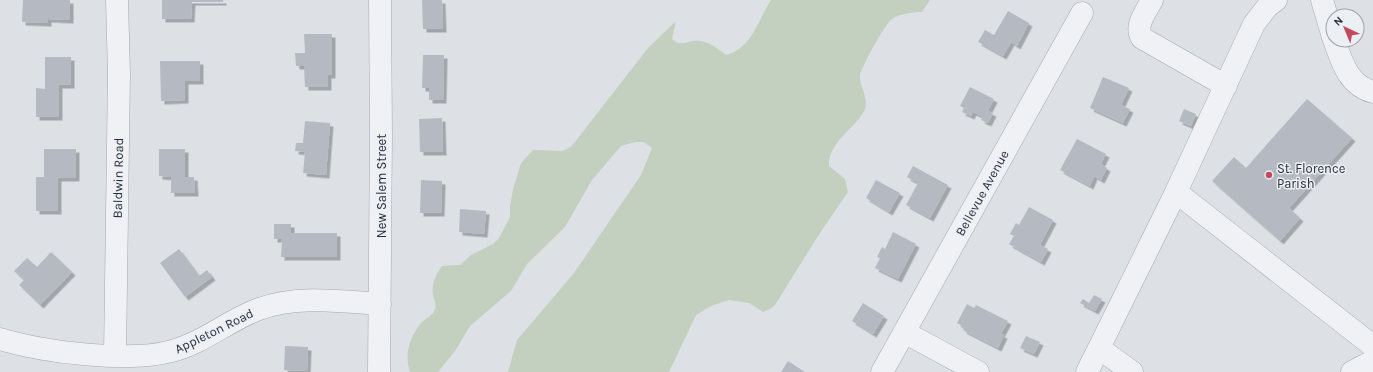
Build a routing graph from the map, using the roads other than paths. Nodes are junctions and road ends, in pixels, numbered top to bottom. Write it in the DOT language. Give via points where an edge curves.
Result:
graph roads {
  1 [pos="117,0"];
  2 [pos="380,0"];
  3 [pos="1152,0"];
  4 [pos="1276,0"];
  5 [pos="1322,0"];
  6 [pos="1325,10"];
  7 [pos="1082,13"];
  8 [pos="1337,48"];
  9 [pos="1226,86"];
  10 [pos="1373,92"];
  11 [pos="1176,192"];
  12 [pos="380,304"];
  13 [pos="904,332"];
  14 [pos="0,339"];
  15 [pos="1373,346"];
  16 [pos="1099,348"];
  17 [pos="115,355"];
  18 [pos="1373,361"];
  19 [pos="379,372"];
  20 [pos="882,372"];
  21 [pos="978,372"];
  22 [pos="1087,372"];
  23 [pos="1132,372"];
  24 [pos="1352,372"];
  1 -- 17 [label="street, Baldwin Road" via="119,74"];
  2 -- 12 [label="street, New Salem Street"];
  3 -- 9 [label="street" via="1139,25 1139,34 1142,38"];
  4 -- 9 [label="street" via="1254,24"];
  5 -- 6 [label="street"];
  7 -- 13 [label="street, Bellevue Avenue"];
  8 -- 10 [label="street" via="1351,79"];
  9 -- 11 [label="street"];
  11 -- 15 [label="street"];
  11 -- 16 [label="street"];
  12 -- 17 [label="street, Appleton Road" via="311,300 276,304 259,309 173,351"];
  12 -- 19 [label="street, New Salem Street"];
  13 -- 20 [label="street, Bellevue Avenue"];
  13 -- 21 [label="street"];
  14 -- 17 [label="street, Appleton Road" via="46,350"];
  16 -- 22 [label="street"];
  16 -- 23 [label="street"];
  18 -- 24 [label="street"];
}
